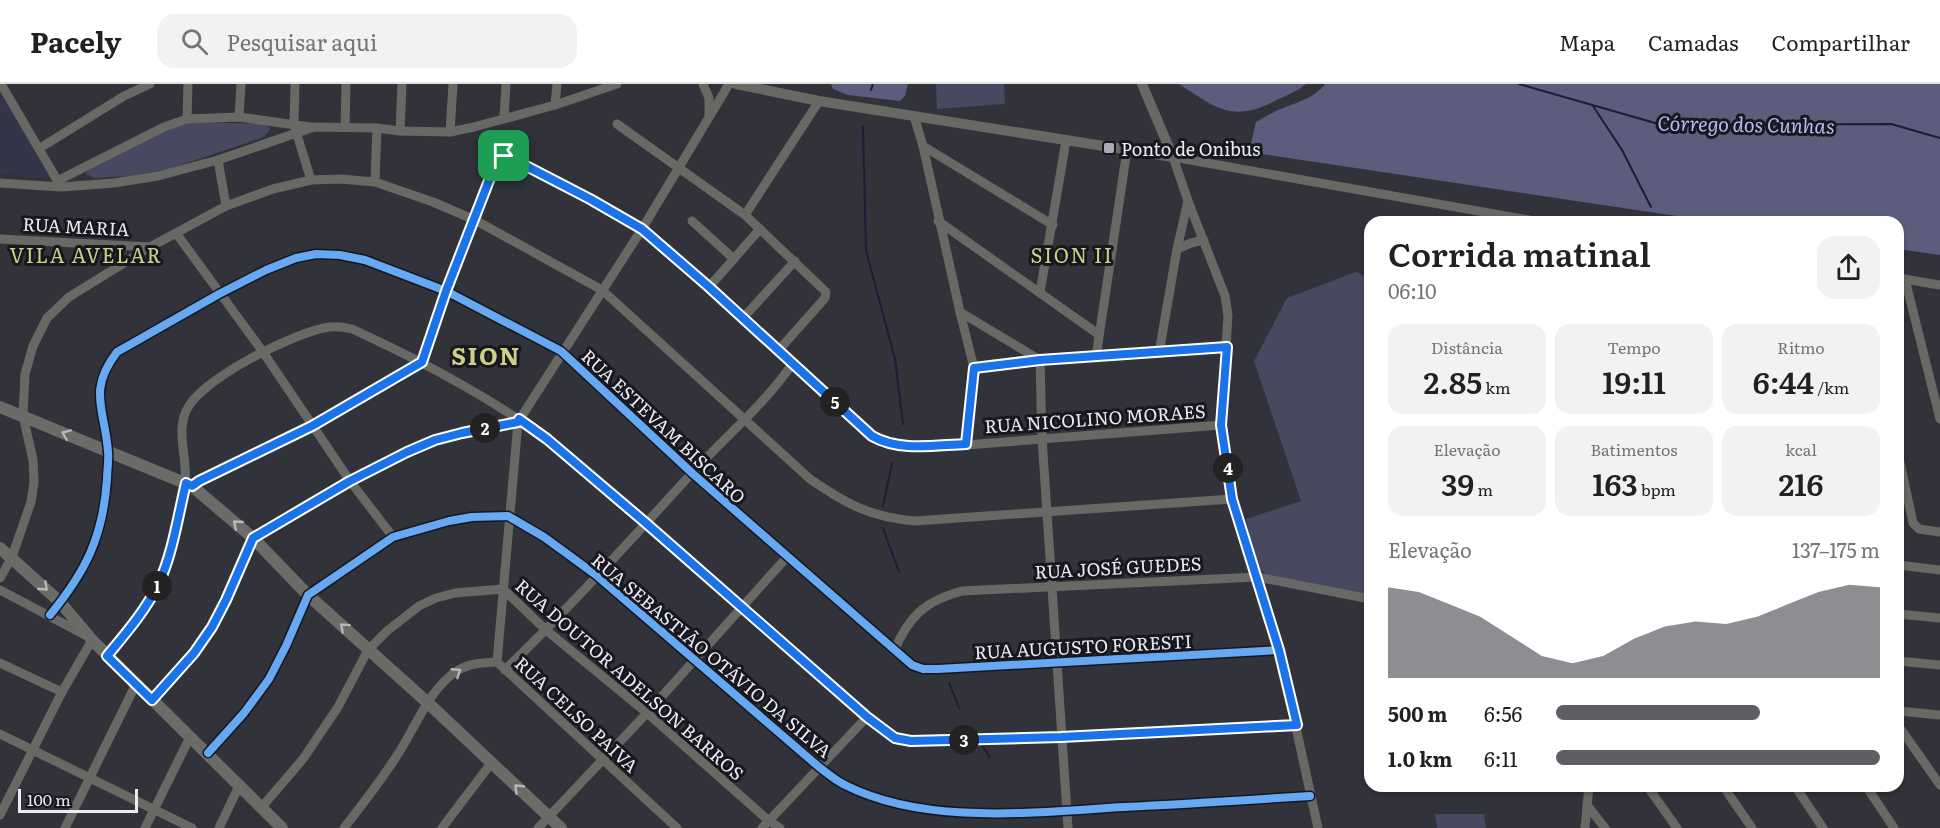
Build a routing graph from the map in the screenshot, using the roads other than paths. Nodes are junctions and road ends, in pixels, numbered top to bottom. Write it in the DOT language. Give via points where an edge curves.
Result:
graph roads {
  1 [pos="1,84"];
  2 [pos="150,84"];
  3 [pos="188,84"];
  4 [pos="241,84"];
  5 [pos="295,84"];
  6 [pos="346,84"];
  7 [pos="402,84"];
  8 [pos="453,84"];
  9 [pos="506,84"];
  10 [pos="557,84"];
  11 [pos="617,84"];
  12 [pos="703,84"];
  13 [pos="729,84"];
  14 [pos="736,84"];
  15 [pos="1142,84"];
  16 [pos="819,101"];
  17 [pos="555,105"];
  18 [pos="914,116"];
  19 [pos="239,117"];
  20 [pos="504,118"];
  21 [pos="709,118"];
  22 [pos="187,119"];
  23 [pos="617,124"];
  24 [pos="345,127"];
  25 [pos="377,128"];
  26 [pos="295,129"];
  27 [pos="400,132"];
  28 [pos="450,132"];
  29 [pos="1066,141"];
  30 [pos="923,146"];
  31 [pos="40,148"];
  32 [pos="1127,150"];
  33 [pos="1173,157"];
  34 [pos="218,160"];
  35 [pos="680,167"];
  36 [pos="311,180"];
  37 [pos="375,182"];
  38 [pos="0,183"];
  39 [pos="59,184"];
  40 [pos="1188,201"];
  41 [pos="226,206"];
  42 [pos="745,215"];
  43 [pos="1495,216"];
  44 [pos="476,220"];
  45 [pos="692,220"];
  46 [pos="938,221"];
  47 [pos="1053,225"];
  48 [pos="642,229"];
  49 [pos="760,229"];
  50 [pos="176,233"];
  51 [pos="0,238"];
  52 [pos="1204,240"];
  53 [pos="150,247"];
  54 [pos="1177,249"];
  55 [pos="734,259"];
  56 [pos="795,261"];
  57 [pos="1904,279"];
  58 [pos="1940,285"];
  59 [pos="709,287"];
  60 [pos="1904,289"];
  61 [pos="602,290"];
  62 [pos="446,291"];
  63 [pos="1040,292"];
  64 [pos="219,294"];
  65 [pos="960,312"];
  66 [pos="743,318"];
  67 [pos="1098,334"];
  68 [pos="1227,347"];
  69 [pos="561,351"];
  70 [pos="778,351"];
  71 [pos="263,352"];
  72 [pos="1159,353"];
  73 [pos="1096,357"];
  74 [pos="1040,360"];
  75 [pos="422,362"];
  76 [pos="792,363"];
  77 [pos="974,368"];
  78 [pos="0,407"];
  79 [pos="23,416"];
  80 [pos="745,419"];
  81 [pos="1940,419"];
  82 [pos="518,420"];
  83 [pos="1221,425"];
  84 [pos="312,426"];
  85 [pos="1042,438"];
  86 [pos="966,444"];
  87 [pos="108,452"];
  88 [pos="692,473"];
  89 [pos="1904,479"];
  90 [pos="350,481"];
  91 [pos="189,484"];
  92 [pos="1232,499"];
  93 [pos="1047,512"];
  94 [pos="508,516"];
  95 [pos="647,524"];
  96 [pos="1940,532"];
  97 [pos="393,537"];
  98 [pos="253,538"];
  99 [pos="0,548"];
  100 [pos="12,557"];
  101 [pos="786,557"];
  102 [pos="1904,566"];
  103 [pos="1940,570"];
  104 [pos="596,574"];
  105 [pos="1257,577"];
  106 [pos="0,578"];
  107 [pos="1052,587"];
  108 [pos="0,590"];
  109 [pos="503,590"];
  110 [pos="308,595"];
  111 [pos="1364,598"];
  112 [pos="60,602"];
  113 [pos="742,608"];
  114 [pos="50,615"];
  115 [pos="1904,615"];
  116 [pos="1940,618"];
  117 [pos="546,630"];
  118 [pos="90,639"];
  119 [pos="368,650"];
  120 [pos="1279,650"];
  121 [pos="894,651"];
  122 [pos="107,656"];
  123 [pos="695,660"];
  124 [pos="497,662"];
  125 [pos="1904,662"];
  126 [pos="0,663"];
  127 [pos="1057,663"];
  128 [pos="1940,665"];
  129 [pos="504,670"];
  130 [pos="136,684"];
  131 [pos="62,692"];
  132 [pos="152,700"];
  133 [pos="428,703"];
  134 [pos="1904,712"];
  135 [pos="647,713"];
  136 [pos="1940,715"];
  137 [pos="867,717"];
  138 [pos="1297,725"];
  139 [pos="0,734"];
  140 [pos="1904,734"];
  141 [pos="190,737"];
  142 [pos="1061,737"];
  143 [pos="33,750"];
  144 [pos="207,753"];
  145 [pos="602,761"];
  146 [pos="492,762"];
  147 [pos="819,767"];
  148 [pos="89,778"];
  149 [pos="1940,785"];
  150 [pos="239,786"];
  151 [pos="1588,792"];
  152 [pos="1651,792"];
  153 [pos="1727,792"];
  154 [pos="1799,792"];
  155 [pos="1870,792"];
  156 [pos="1310,796"];
  157 [pos="1587,805"];
  158 [pos="261,808"];
  159 [pos="154,810"];
  160 [pos="1,811"];
  161 [pos="1067,811"];
  162 [pos="548,816"];
  163 [pos="765,824"];
  164 [pos="65,828"];
  165 [pos="145,828"];
  166 [pos="192,828"];
  167 [pos="219,828"];
  168 [pos="282,828"];
  169 [pos="344,828"];
  170 [pos="442,828"];
  171 [pos="538,828"];
  172 [pos="561,828"];
  173 [pos="676,828"];
  174 [pos="780,828"];
  175 [pos="1068,828"];
  176 [pos="1318,828"];
  177 [pos="1586,828"];
  178 [pos="1605,828"];
  179 [pos="1677,828"];
  180 [pos="1752,828"];
  181 [pos="1823,828"];
  182 [pos="1894,828"];
  1 -- 31 [label="street"];
  2 -- 31 [label="street"];
  3 -- 22 [label="street"];
  4 -- 19 [label="street"];
  5 -- 26 [label="street"];
  6 -- 24 [label="street"];
  7 -- 27 [label="street"];
  8 -- 28 [label="street"];
  9 -- 20 [label="street"];
  10 -- 17 [label="street"];
  11 -- 17 [label="street"];
  12 -- 21 [label="street" via="709,98"];
  13 -- 21 [label="street"];
  14 -- 16 [label="street"];
  15 -- 33 [label="street"];
  16 -- 18 [label="street"];
  16 -- 42 [label="street"];
  17 -- 20 [label="street"];
  18 -- 29 [label="street"];
  18 -- 30 [label="street"];
  19 -- 22 [label="street"];
  19 -- 26 [label="street"];
  20 -- 28 [label="street"];
  21 -- 35 [label="street"];
  22 -- 39 [label="street" via="164,127"];
  23 -- 35 [label="street"];
  24 -- 25 [label="street"];
  24 -- 26 [label="street"];
  25 -- 27 [label="street"];
  25 -- 37 [label="street"];
  26 -- 34 [label="street"];
  26 -- 36 [label="street"];
  27 -- 28 [label="street"];
  29 -- 32 [label="street"];
  29 -- 47 [label="street"];
  30 -- 46 [label="street"];
  30 -- 47 [label="street"];
  31 -- 39 [label="street"];
  32 -- 33 [label="street"];
  32 -- 67 [label="street"];
  33 -- 40 [label="street"];
  33 -- 43 [label="street"];
  34 -- 39 [label="street" via="114,183"];
  34 -- 41 [label="street"];
  35 -- 42 [label="street"];
  35 -- 48 [label="street"];
  36 -- 37 [label="street"];
  36 -- 41 [label="street"];
  37 -- 44 [label="street"];
  38 -- 39 [label="street"];
  40 -- 52 [label="street"];
  40 -- 54 [label="street"];
  41 -- 50 [label="street"];
  42 -- 49 [label="street"];
  44 -- 48 [label="street, RUA NICOLINO MORAES" via="497,160 507,156"];
  44 -- 61 [label="street"];
  44 -- 62 [label="street"];
  45 -- 55 [label="street"];
  46 -- 63 [label="street"];
  46 -- 65 [label="street"];
  47 -- 63 [label="street"];
  48 -- 59 [label="street, RUA NICOLINO MORAES"];
  48 -- 61 [label="street"];
  49 -- 55 [label="street"];
  49 -- 56 [label="street"];
  50 -- 53 [label="street"];
  50 -- 64 [label="street"];
  51 -- 53 [label="street, RUA MARIA"];
  52 -- 54 [label="street"];
  52 -- 68 [label="street" via="1225,296"];
  53 -- 79 [label="street" via="69,297 47,318 25,374"];
  54 -- 72 [label="street"];
  55 -- 59 [label="street"];
  56 -- 66 [label="street"];
  56 -- 70 [label="street" via="826,292 825,298"];
  57 -- 58 [label="street"];
  59 -- 66 [label="street, RUA NICOLINO MORAES"];
  60 -- 81 [label="street"];
  61 -- 69 [label="street"];
  61 -- 80 [label="street"];
  62 -- 64 [label="street, RUA ESTEVAM BISCARO" via="365,260 316,254 266,270"];
  62 -- 69 [label="street, RUA ESTEVAM BISCARO"];
  62 -- 75 [label="street"];
  63 -- 67 [label="street"];
  64 -- 71 [label="street"];
  64 -- 87 [label="street, RUA ESTEVAM BISCARO" via="117,352 106,367 100,384 100,403"];
  65 -- 74 [label="street"];
  65 -- 77 [label="street"];
  66 -- 70 [label="street, RUA NICOLINO MORAES"];
  67 -- 73 [label="street"];
  68 -- 72 [label="street"];
  68 -- 83 [label="street"];
  69 -- 82 [label="street"];
  69 -- 88 [label="street, RUA ESTEVAM BISCARO"];
  70 -- 76 [label="street, RUA NICOLINO MORAES"];
  71 -- 75 [label="street" via="304,334 340,326"];
  71 -- 84 [label="street"];
  71 -- 91 [label="street" via="191,401 182,427"];
  72 -- 73 [label="street"];
  73 -- 74 [label="street"];
  74 -- 77 [label="street"];
  74 -- 85 [label="street"];
  75 -- 82 [label="street"];
  75 -- 84 [label="street"];
  76 -- 80 [label="street"];
  76 -- 86 [label="street, RUA NICOLINO MORAES" via="872,436 885,443"];
  77 -- 86 [label="street"];
  78 -- 79 [label="main road"];
  87 -- 79 [label="main road, one-way"];
  79 -- 100 [label="street" via="34,482"];
  80 -- 88 [label="street"];
  80 -- 93 [label="street" via="810,478 838,499 863,511 915,521"];
  82 -- 90 [label="street" via="435,440"];
  82 -- 94 [label="street"];
  82 -- 95 [label="street" via="547,439"];
  83 -- 85 [label="street, RUA NICOLINO MORAES"];
  83 -- 92 [label="street"];
  84 -- 90 [label="street"];
  84 -- 91 [label="street"];
  85 -- 86 [label="street, RUA NICOLINO MORAES"];
  85 -- 93 [label="street"];
  87 -- 91 [label="main road"];
  87 -- 112 [label="street, RUA ESTEVAM BISCARO" via="105,505 98,537 86,564"];
  88 -- 95 [label="street"];
  88 -- 101 [label="street, RUA ESTEVAM BISCARO"];
  89 -- 96 [label="street" via="1914,523 1919,529"];
  90 -- 97 [label="street"];
  90 -- 98 [label="street"];
  98 -- 91 [label="main road, one-way"];
  91 -- 122 [label="street" via="159,583 141,614"];
  92 -- 93 [label="street"];
  92 -- 105 [label="street"];
  93 -- 107 [label="street"];
  94 -- 97 [label="street" via="449,521"];
  94 -- 104 [label="street, RUA SEBASTIÃO OTÁVIO DA SILVA"];
  94 -- 109 [label="street"];
  95 -- 104 [label="street"];
  95 -- 113 [label="street"];
  97 -- 110 [label="street"];
  98 -- 110 [label="main road"];
  98 -- 132 [label="street" via="212,627"];
  99 -- 100 [label="main road"];
  100 -- 106 [label="street"];
  100 -- 112 [label="main road, one-way"];
  101 -- 113 [label="street"];
  101 -- 121 [label="street, RUA ESTEVAM BISCARO"];
  102 -- 103 [label="street"];
  104 -- 117 [label="street"];
  104 -- 123 [label="street, RUA SEBASTIÃO OTÁVIO DA SILVA"];
  105 -- 107 [label="street, RUA JOSÉ GUEDES"];
  105 -- 111 [label="street, RUA JOSÉ GUEDES"];
  105 -- 120 [label="street"];
  107 -- 121 [label="street, RUA JOSÉ GUEDES" via="962,591 942,596 911,620"];
  107 -- 127 [label="street"];
  108 -- 114 [label="street"];
  109 -- 117 [label="street, RUA DOUTOR ADELSON BARROS"];
  109 -- 119 [label="street, RUA DOUTOR ADELSON BARROS" via="454,593 419,606"];
  109 -- 124 [label="street"];
  119 -- 110 [label="main road, one-way"];
  110 -- 144 [label="street" via="269,679"];
  112 -- 114 [label="street, RUA ESTEVAM BISCARO"];
  112 -- 118 [label="main road"];
  113 -- 123 [label="street"];
  113 -- 137 [label="street"];
  114 -- 118 [label="street"];
  115 -- 116 [label="street"];
  117 -- 129 [label="street"];
  117 -- 135 [label="street, RUA DOUTOR ADELSON BARROS"];
  118 -- 122 [label="main road"];
  118 -- 131 [label="street"];
  119 -- 133 [label="main road"];
  119 -- 158 [label="street, RUA DOUTOR ADELSON BARROS" via="321,733"];
  120 -- 127 [label="street, RUA AUGUSTO FORESTI"];
  120 -- 138 [label="street"];
  121 -- 127 [label="street, RUA AUGUSTO FORESTI" via="923,669"];
  122 -- 130 [label="main road"];
  123 -- 135 [label="street"];
  123 -- 147 [label="street, RUA SEBASTIÃO OTÁVIO DA SILVA"];
  124 -- 129 [label="street, RUA CELSO PAIVA"];
  133 -- 124 [label="street, RUA CELSO PAIVA, one-way" via="455,672 478,663"];
  125 -- 128 [label="street"];
  126 -- 131 [label="street"];
  127 -- 142 [label="street"];
  129 -- 145 [label="street, RUA CELSO PAIVA"];
  130 -- 132 [label="main road"];
  130 -- 148 [label="street"];
  131 -- 143 [label="street"];
  132 -- 141 [label="main road"];
  133 -- 146 [label="main road"];
  133 -- 169 [label="street, RUA CELSO PAIVA" via="397,756"];
  134 -- 136 [label="street"];
  135 -- 145 [label="street"];
  135 -- 163 [label="street, RUA DOUTOR ADELSON BARROS"];
  137 -- 142 [label="street" via="895,738 911,741"];
  137 -- 147 [label="street"];
  138 -- 142 [label="street"];
  138 -- 156 [label="street"];
  139 -- 143 [label="street"];
  140 -- 149 [label="street"];
  141 -- 144 [label="main road"];
  141 -- 159 [label="street"];
  142 -- 161 [label="street"];
  143 -- 148 [label="street"];
  143 -- 160 [label="street"];
  144 -- 150 [label="main road"];
  145 -- 162 [label="street"];
  145 -- 173 [label="street, RUA CELSO PAIVA"];
  162 -- 146 [label="main road, one-way"];
  146 -- 170 [label="street"];
  147 -- 161 [label="street, RUA SEBASTIÃO OTÁVIO DA SILVA" via="844,785 914,807 964,813"];
  147 -- 163 [label="street"];
  148 -- 159 [label="street"];
  148 -- 164 [label="street"];
  150 -- 158 [label="main road"];
  150 -- 167 [label="street"];
  151 -- 157 [label="street"];
  152 -- 179 [label="street"];
  153 -- 180 [label="street"];
  154 -- 181 [label="street"];
  155 -- 182 [label="street"];
  156 -- 161 [label="street, RUA SEBASTIÃO OTÁVIO DA SILVA"];
  156 -- 176 [label="street"];
  157 -- 177 [label="street"];
  157 -- 178 [label="street"];
  158 -- 168 [label="main road"];
  159 -- 165 [label="street"];
  159 -- 166 [label="street"];
  161 -- 175 [label="street"];
  162 -- 171 [label="street"];
  162 -- 172 [label="main road"];
  163 -- 174 [label="street, RUA DOUTOR ADELSON BARROS"];
}
